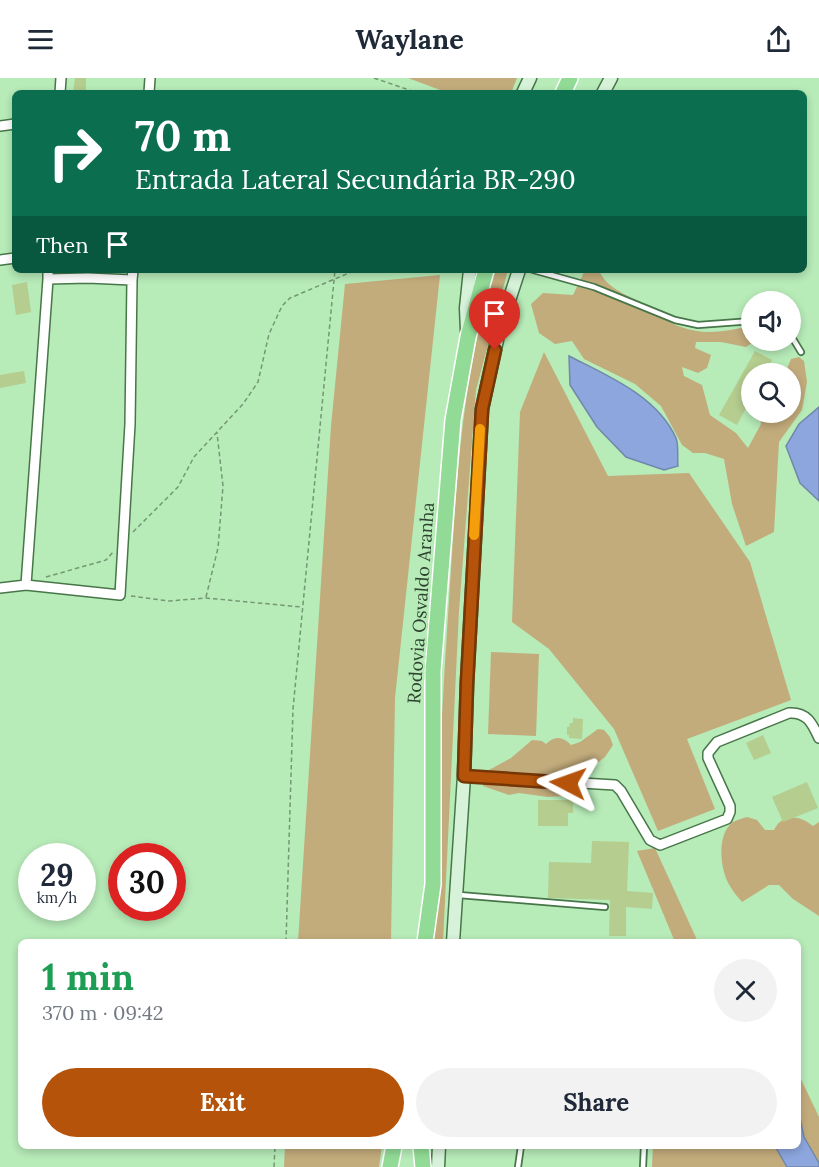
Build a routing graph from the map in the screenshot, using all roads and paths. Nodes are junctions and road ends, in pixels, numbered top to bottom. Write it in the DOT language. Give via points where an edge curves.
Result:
graph roads {
  1 [pos="374,78"];
  2 [pos="409,90"];
  3 [pos="133,273"];
  4 [pos="335,273"];
  5 [pos="349,273"];
  6 [pos="470,273"];
  7 [pos="485,273"];
  8 [pos="518,273"];
  9 [pos="544,273"];
  10 [pos="48,275"];
  11 [pos="334,279"];
  12 [pos="132,280"];
  13 [pos="741,322"];
  14 [pos="468,337"];
  15 [pos="217,432"];
  16 [pos="123,542"];
  17 [pos="44,578"];
  18 [pos="26,585"];
  19 [pos="0,588"];
  20 [pos="120,595"];
  21 [pos="206,598"];
  22 [pos="301,607"];
  23 [pos="819,738"];
  24 [pos="464,776"];
  25 [pos="456,895"];
  26 [pos="605,907"];
  27 [pos="286,939"];
  28 [pos="425,939"];
  29 [pos="453,939"];
  30 [pos="275,1149"];
  31 [pos="393,1149"];
  32 [pos="421,1149"];
  33 [pos="439,1149"];
  34 [pos="521,1149"];
  35 [pos="644,1149"];
  36 [pos="274,1167"];
  37 [pos="390,1167"];
  38 [pos="423,1167"];
  39 [pos="438,1167"];
  40 [pos="518,1167"];
  41 [pos="643,1167"];
  1 -- 2 [label="path"];
  3 -- 12 [label="street"];
  4 -- 11 [label="path"];
  5 -- 11 [label="path"];
  6 -- 14 [label="main road"];
  7 -- 14 [label="highway, Rodovia Osvaldo Aranha"];
  8 -- 24 [label="main road" via="499,331 482,409"];
  9 -- 13 [label="lane" via="594,287 675,320 698,325"];
  10 -- 12 [label="street"];
  10 -- 18 [label="street"];
  11 -- 15 [label="path" via="290,298 282,306 269,334 258,382"];
  11 -- 22 [label="path"];
  12 -- 16 [label="street"];
  14 -- 28 [label="highway, Rodovia Osvaldo Aranha" via="453,420 439,586 434,671 433,884"];
  15 -- 16 [label="path" via="194,457 178,488"];
  15 -- 21 [label="path" via="223,486 218,548"];
  16 -- 17 [label="path" via="106,560"];
  16 -- 20 [label="street"];
  18 -- 19 [label="street"];
  18 -- 20 [label="street"];
  20 -- 21 [label="path" via="169,601"];
  21 -- 22 [label="path"];
  22 -- 27 [label="path" via="293,709"];
  23 -- 24 [label="street" via="810,720 798,712 789,712 717,742 708,758 730,806 727,819 660,845 650,840 615,785"];
  24 -- 25 [label="main road"];
  25 -- 26 [label="lane"];
  25 -- 29 [label="main road"];
  30 -- 36 [label="path"];
  31 -- 37 [label="highway"];
  32 -- 38 [label="highway"];
  33 -- 39 [label="main road"];
  34 -- 40 [label="lane"];
  35 -- 41 [label="lane"];
}
